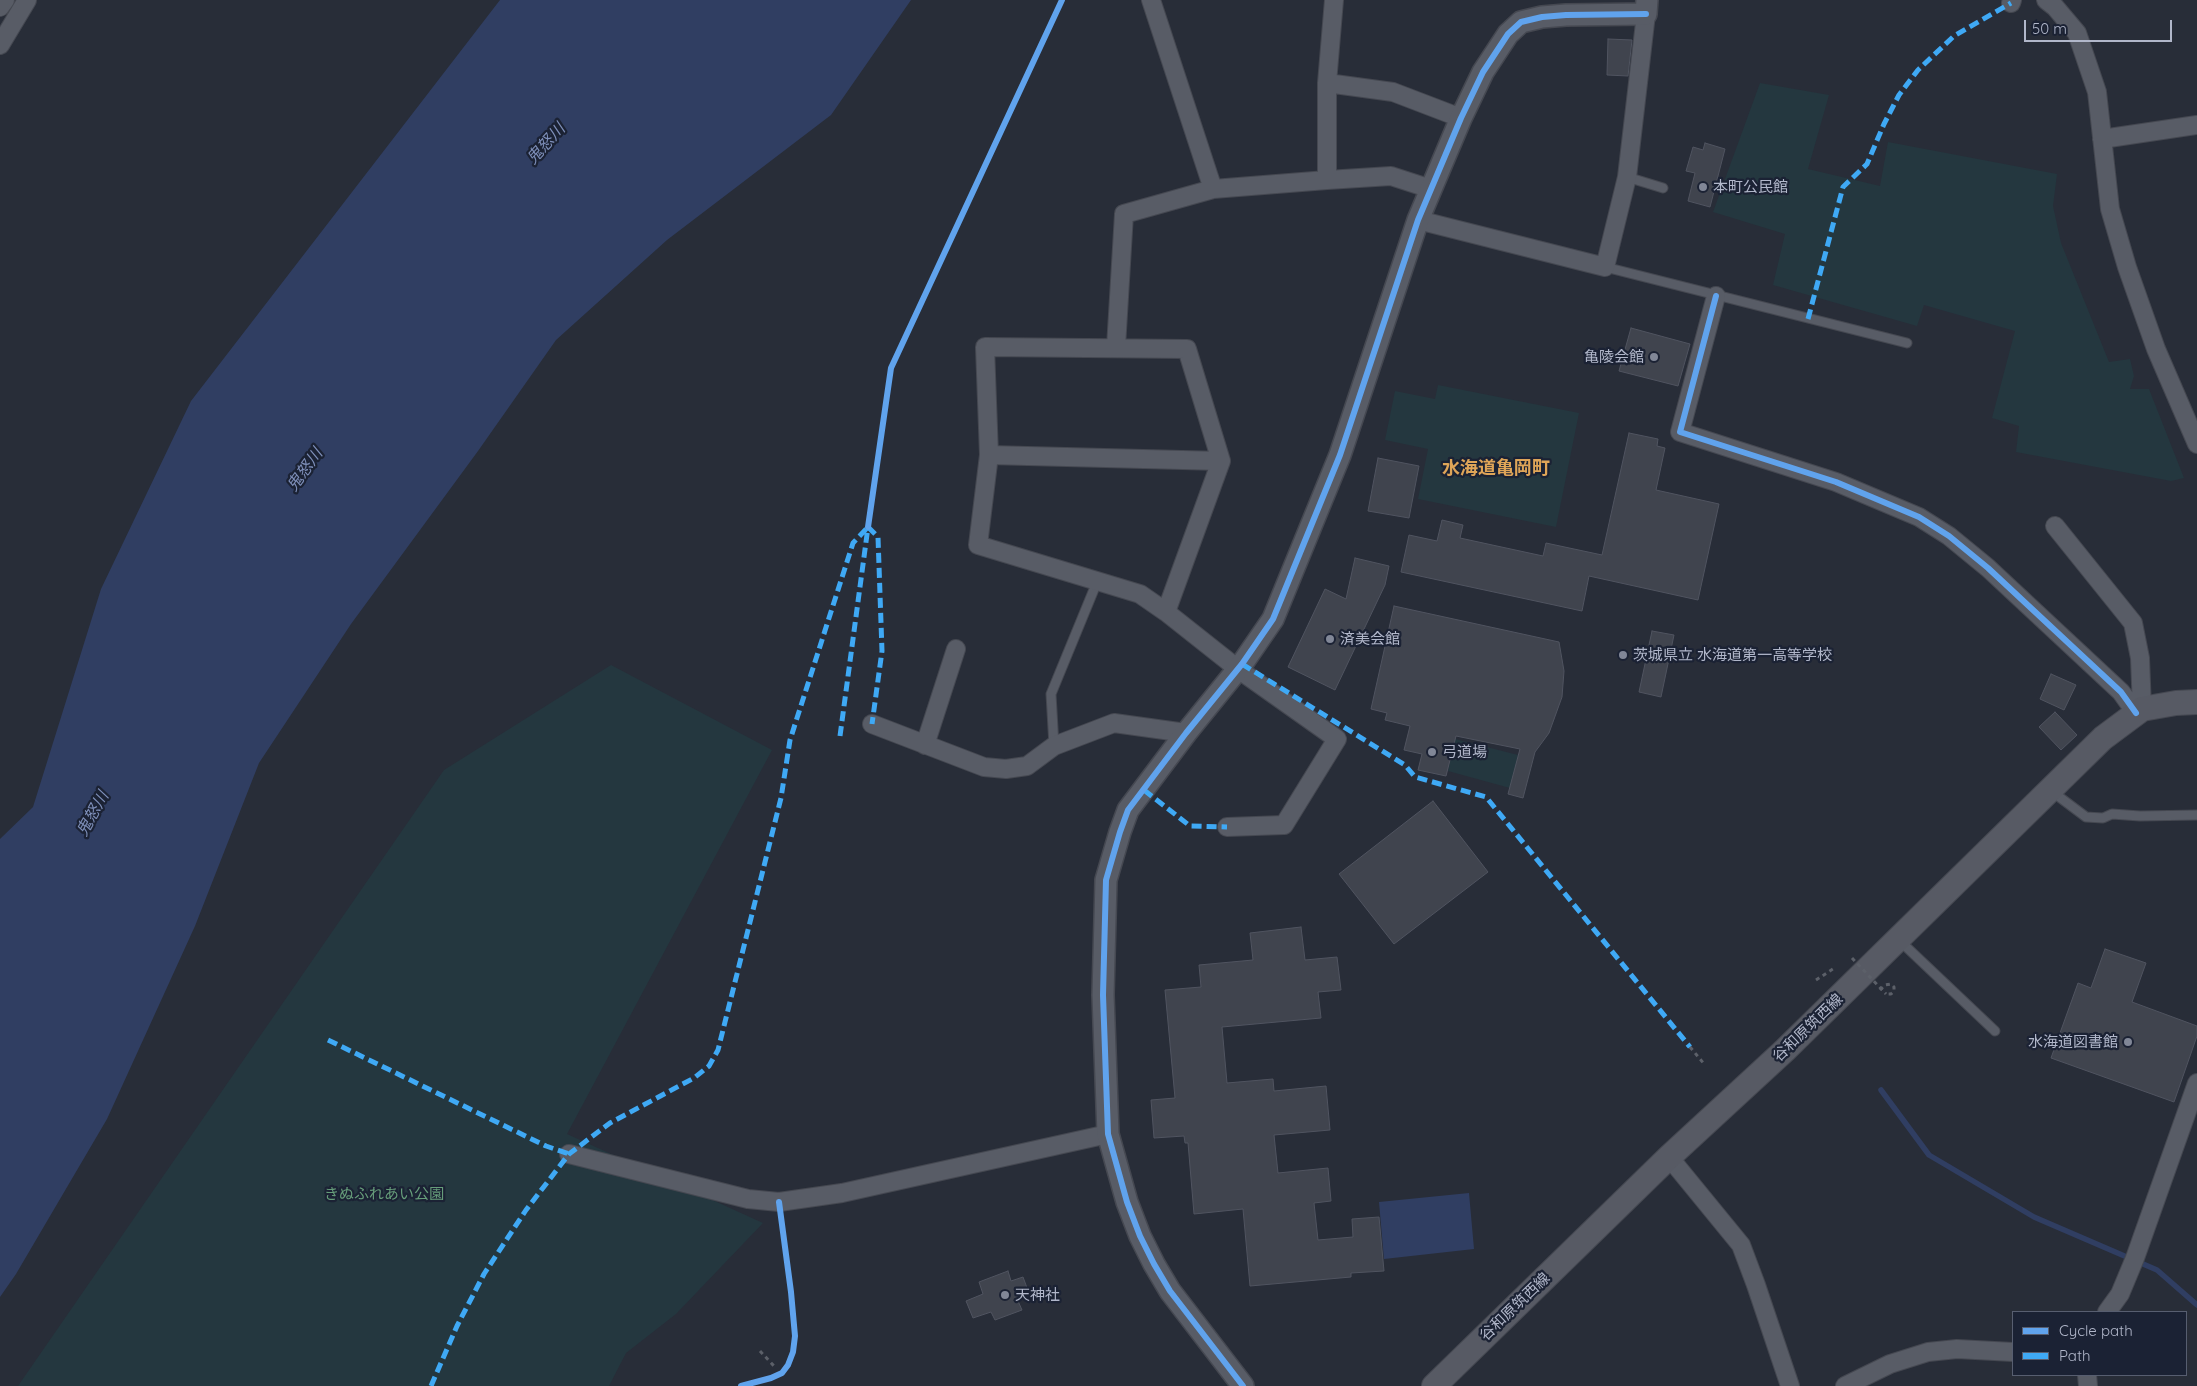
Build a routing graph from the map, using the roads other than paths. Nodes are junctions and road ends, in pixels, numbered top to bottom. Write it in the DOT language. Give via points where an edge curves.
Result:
graph roads {
  1 [pos="5,0"];
  2 [pos="1151,0"];
  3 [pos="1334,0"];
  4 [pos="2046,0"];
  5 [pos="26,3"];
  6 [pos="1647,7"];
  7 [pos="0,8"];
  8 [pos="0,34"];
  9 [pos="0,45"];
  10 [pos="1327,83"];
  11 [pos="1461,118"];
  12 [pos="2197,125"];
  13 [pos="2102,139"];
  14 [pos="1627,177"];
  15 [pos="1327,180"];
  16 [pos="1213,188"];
  17 [pos="1663,188"];
  18 [pos="1431,189"];
  19 [pos="1418,220"];
  20 [pos="1605,267"];
  21 [pos="1716,296"];
  22 [pos="1907,343"];
  23 [pos="1116,347"];
  24 [pos="2197,444"];
  25 [pos="990,455"];
  26 [pos="1221,461"];
  27 [pos="2055,526"];
  28 [pos="1097,582"];
  29 [pos="1166,612"];
  30 [pos="956,650"];
  31 [pos="1238,669"];
  32 [pos="2197,702"];
  33 [pos="2139,711"];
  34 [pos="872,724"];
  35 [pos="1186,733"];
  36 [pos="925,745"];
  37 [pos="1054,746"];
  38 [pos="2050,790"];
  39 [pos="2197,815"];
  40 [pos="1227,827"];
  41 [pos="1898,940"];
  42 [pos="1995,1031"];
  43 [pos="2197,1083"];
  44 [pos="1108,1134"];
  45 [pos="569,1154"];
  46 [pos="1669,1157"];
  47 [pos="2108,1311"];
  48 [pos="2012,1352"];
  49 [pos="1243,1386"];
  50 [pos="1434,1386"];
  51 [pos="1790,1386"];
  52 [pos="1844,1386"];
  1 -- 7 [label="street"];
  2 -- 16 [label="street"];
  3 -- 10 [label="street"];
  4 -- 13 [label="street" via="2077,33 2097,92"];
  5 -- 8 [label="street"];
  5 -- 9 [label="street"];
  6 -- 11 [label="street" via="1521,22 1508,34 1483,72"];
  6 -- 14 [label="street"];
  10 -- 11 [label="street" via="1393,92"];
  10 -- 15 [label="street"];
  11 -- 18 [label="street"];
  12 -- 13 [label="street"];
  13 -- 24 [label="street" via="2110,208 2127,267 2156,349"];
  14 -- 17 [label="lane"];
  14 -- 20 [label="street"];
  15 -- 16 [label="street"];
  15 -- 18 [label="street" via="1391,176"];
  16 -- 23 [label="street" via="1124,214"];
  18 -- 19 [label="street"];
  19 -- 20 [label="street"];
  19 -- 31 [label="street" via="1320,508 1273,619"];
  20 -- 21 [label="lane"];
  21 -- 22 [label="lane"];
  21 -- 33 [label="street" via="1680,432 1836,482 1919,517 1950,536 2006,585"];
  23 -- 25 [label="street" via="985,347"];
  23 -- 26 [label="street" via="1187,349"];
  25 -- 26 [label="street"];
  25 -- 28 [label="street" via="978,545"];
  26 -- 29 [label="street"];
  27 -- 33 [label="street" via="2133,623 2140,658"];
  28 -- 29 [label="street" via="1140,594"];
  28 -- 37 [label="lane" via="1051,694"];
  29 -- 31 [label="street"];
  30 -- 36 [label="street"];
  31 -- 35 [label="street"];
  31 -- 40 [label="street" via="1336,739 1284,825"];
  32 -- 33 [label="main road, 谷和原筑西線"];
  33 -- 38 [label="main road, 谷和原筑西線" via="2103,738"];
  34 -- 36 [label="street"];
  35 -- 37 [label="street" via="1114,724"];
  35 -- 44 [label="street" via="1128,810 1106,880 1103,995"];
  36 -- 37 [label="street" via="984,767 1006,769 1027,766"];
  38 -- 39 [label="lane" via="2086,817 2103,818 2112,814"];
  38 -- 41 [label="main road, 谷和原筑西線"];
  41 -- 42 [label="lane"];
  41 -- 46 [label="main road, 谷和原筑西線"];
  43 -- 47 [label="street" via="2135,1258 2120,1294"];
  44 -- 45 [label="street" via="842,1193 779,1202 739,1197"];
  44 -- 49 [label="street" via="1127,1202 1154,1264 1170,1291"];
  46 -- 50 [label="main road, 谷和原筑西線"];
  46 -- 51 [label="street" via="1741,1245"];
  48 -- 52 [label="street" via="1957,1349 1928,1352 1890,1364"];
}
